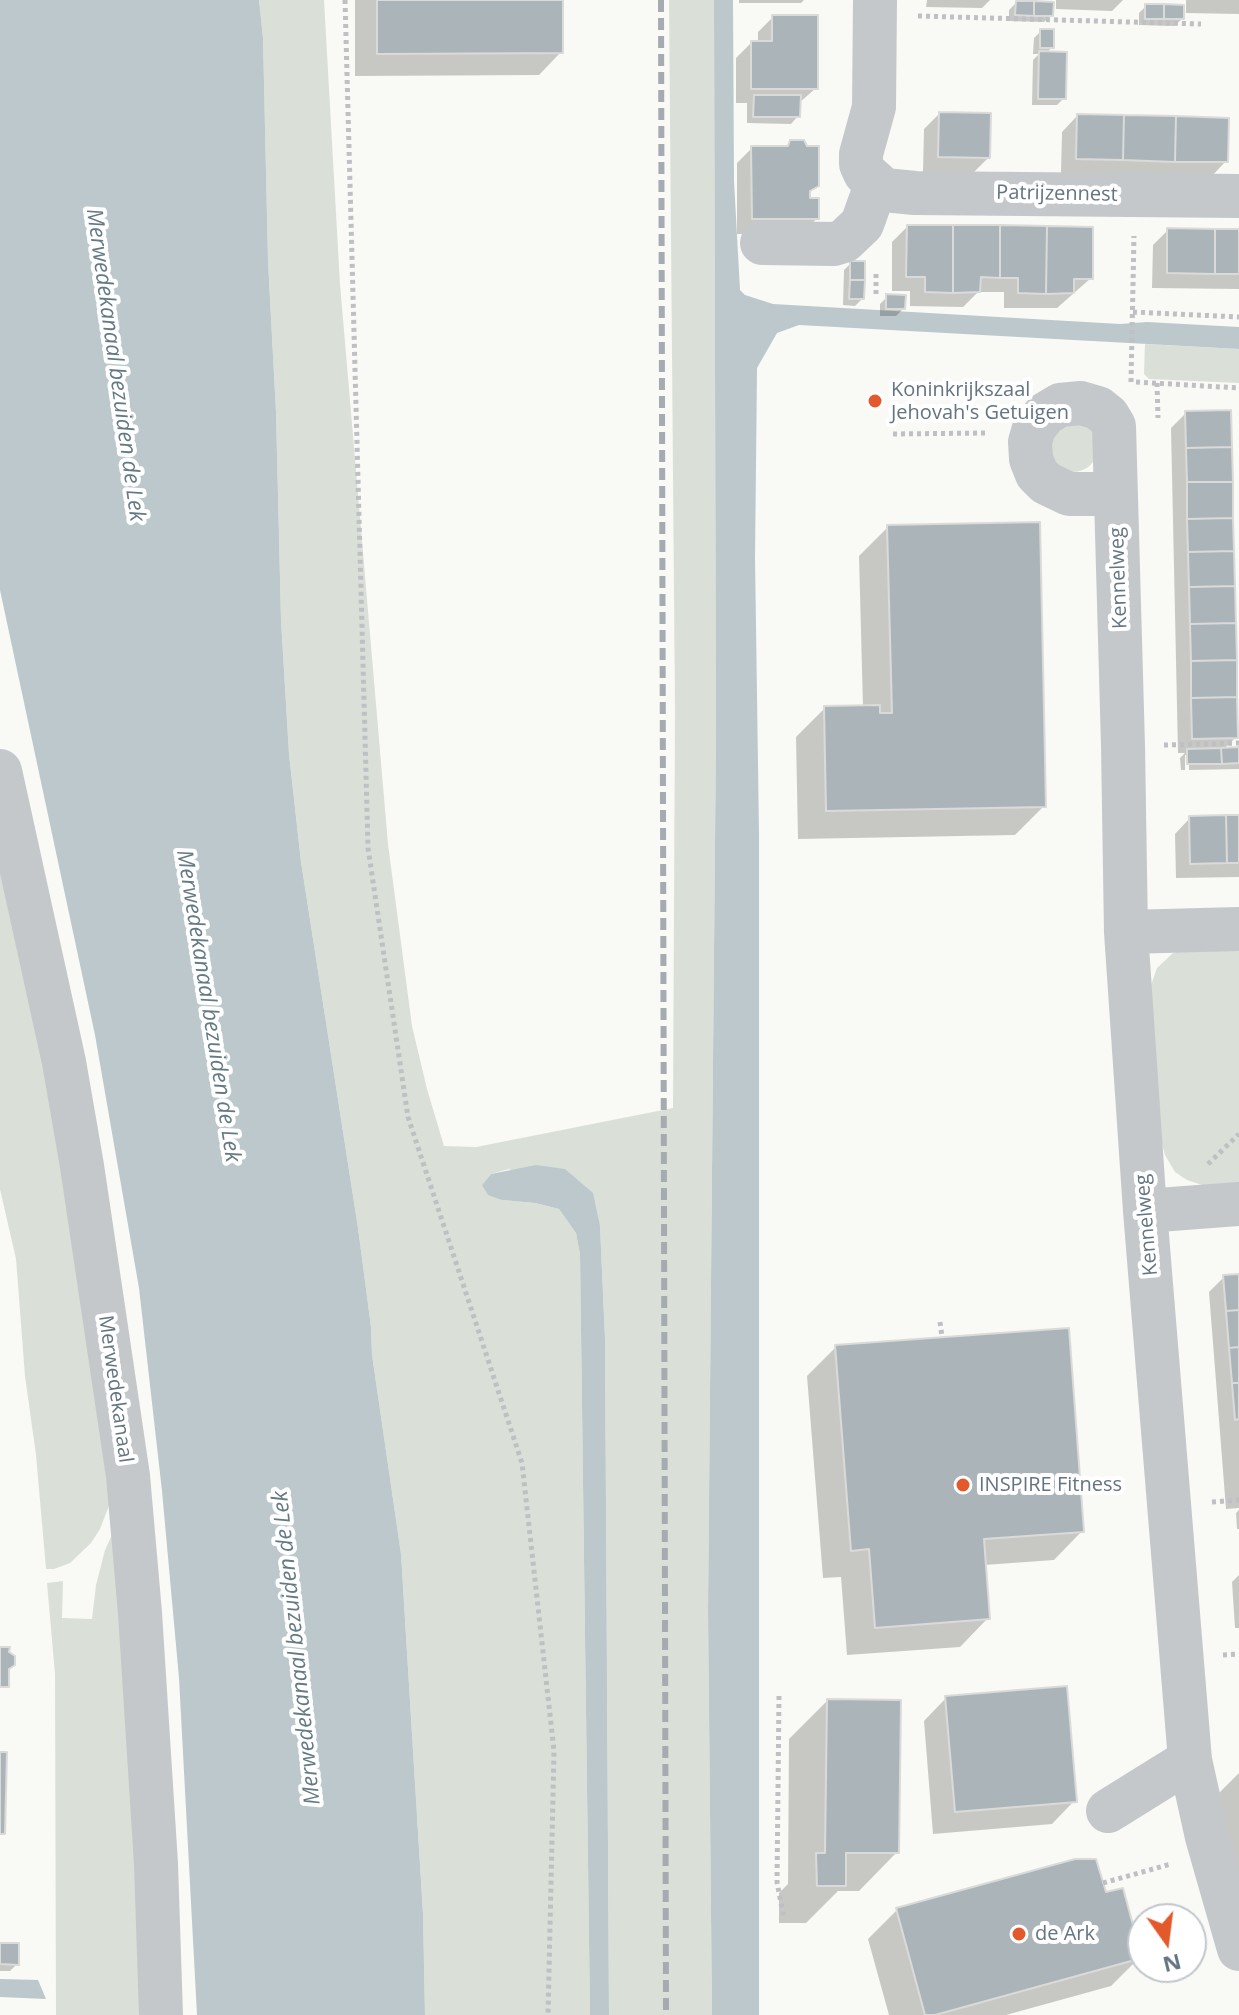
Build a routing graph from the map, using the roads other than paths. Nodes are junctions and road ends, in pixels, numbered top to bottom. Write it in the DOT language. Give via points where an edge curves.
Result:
graph roads {
  1 [pos="895,8"];
  2 [pos="876,185"];
  3 [pos="1239,196"];
  4 [pos="762,243"];
  5 [pos="1116,494"];
  6 [pos="0,771"];
  7 [pos="1239,929"];
  8 [pos="1126,932"];
  9 [pos="1239,1204"];
  10 [pos="1145,1211"];
  11 [pos="1190,1760"];
  12 [pos="1108,1811"];
  13 [pos="1239,1949"];
  14 [pos="161,2015"];
  1 -- 2 [label="street" via="861,154 865,173"];
  2 -- 3 [label="street, Patrijzennest" via="895,192"];
  2 -- 4 [label="street" via="862,224 844,241"];
  5 -- 8 [label="street, Kennelweg"];
  6 -- 14 [label="street, Merwedekanaal" via="64,1062 128,1476 156,1864"];
  7 -- 8 [label="street"];
  8 -- 10 [label="street, Kennelweg"];
  9 -- 10 [label="street"];
  10 -- 11 [label="street, Kennelweg"];
  11 -- 12 [label="street"];
  11 -- 13 [label="street, Kennelweg"];
}
